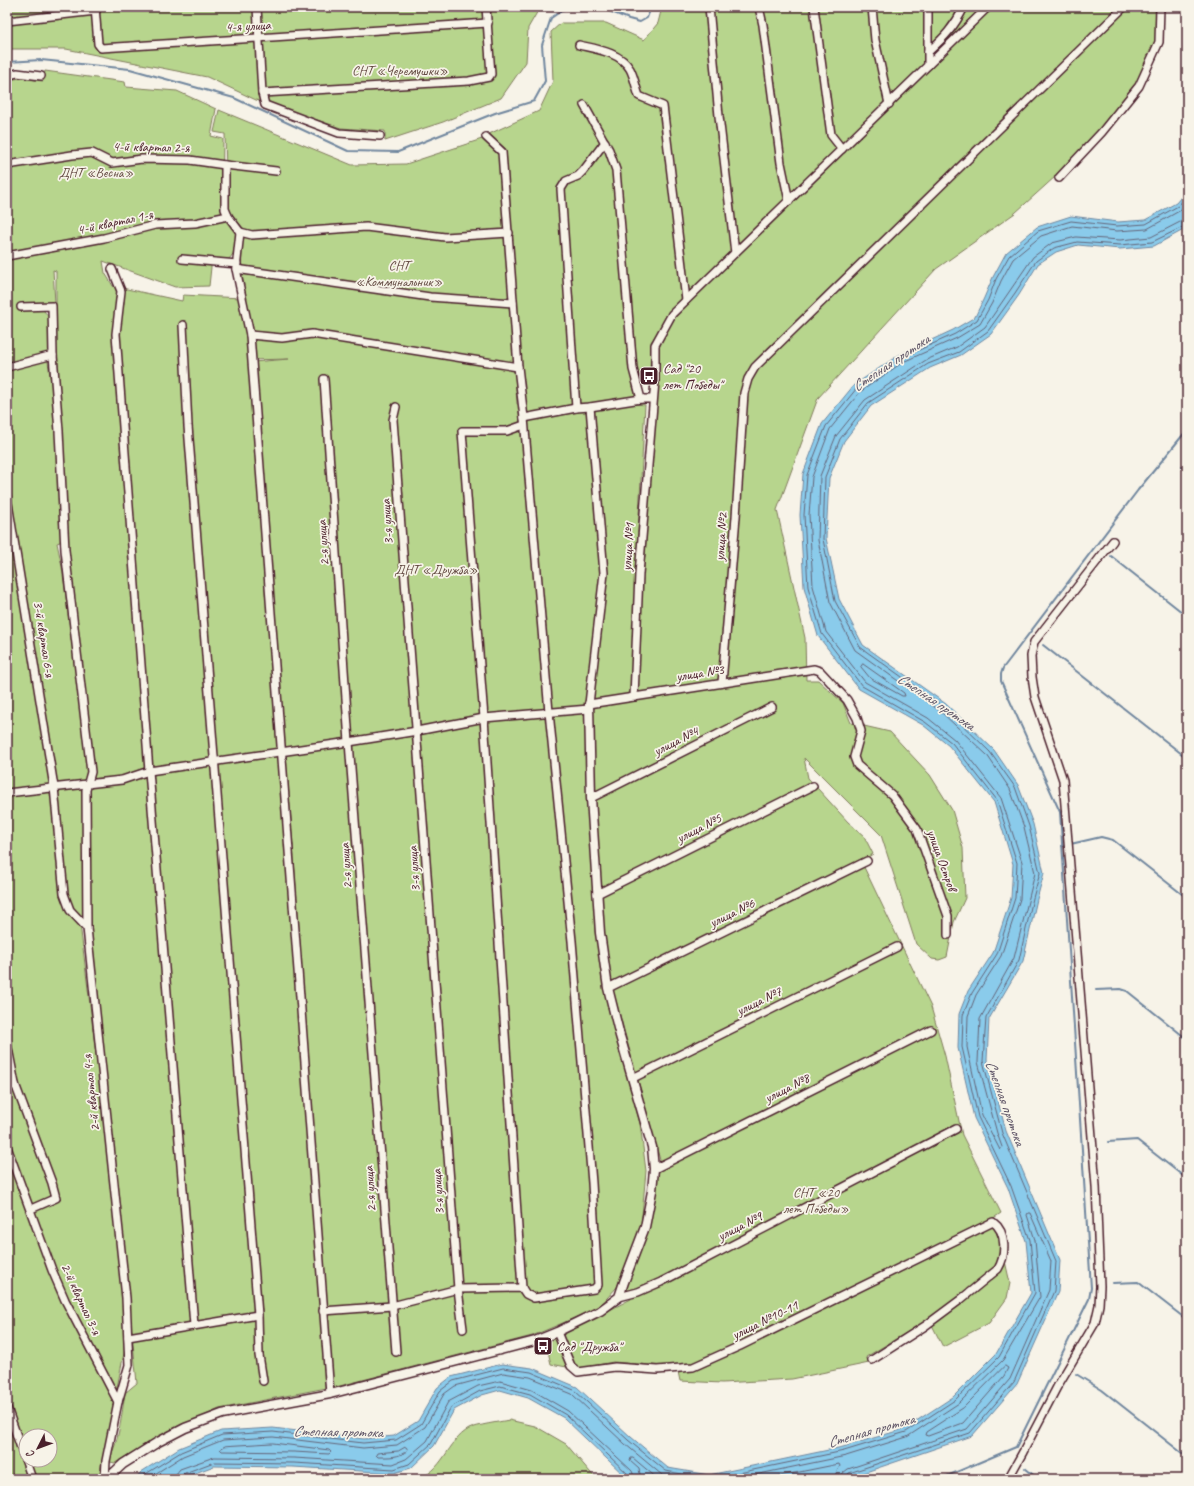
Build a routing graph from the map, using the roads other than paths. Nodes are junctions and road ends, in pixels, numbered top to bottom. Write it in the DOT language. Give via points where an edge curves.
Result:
graph roads {
  1 [pos="257,7"];
  2 [pos="486,7"];
  3 [pos="709,7"];
  4 [pos="759,7"];
  5 [pos="814,7"];
  6 [pos="872,7"];
  7 [pos="928,7"];
  8 [pos="964,7"];
  9 [pos="988,7"];
  10 [pos="1124,7"];
  11 [pos="1160,7"];
  12 [pos="95,9"];
  13 [pos="7,21"];
  14 [pos="488,24"];
  15 [pos="259,38"];
  16 [pos="579,45"];
  17 [pos="928,52"];
  18 [pos="928,65"];
  19 [pos="7,76"];
  20 [pos="41,76"];
  21 [pos="262,93"];
  22 [pos="888,104"];
  23 [pos="584,105"];
  24 [pos="380,136"];
  25 [pos="486,137"];
  26 [pos="605,142"];
  27 [pos="842,149"];
  28 [pos="7,165"];
  29 [pos="225,165"];
  30 [pos="276,170"];
  31 [pos="1059,178"];
  32 [pos="789,201"];
  33 [pos="228,216"];
  34 [pos="240,232"];
  35 [pos="508,233"];
  36 [pos="735,253"];
  37 [pos="7,256"];
  38 [pos="182,259"];
  39 [pos="236,266"];
  40 [pos="112,269"];
  41 [pos="686,300"];
  42 [pos="513,303"];
  43 [pos="21,307"];
  44 [pos="183,325"];
  45 [pos="250,335"];
  46 [pos="53,355"];
  47 [pos="7,367"];
  48 [pos="518,368"];
  49 [pos="324,379"];
  50 [pos="641,399"];
  51 [pos="653,399"];
  52 [pos="590,407"];
  53 [pos="396,408"];
  54 [pos="576,408"];
  55 [pos="524,421"];
  56 [pos="7,496"];
  57 [pos="1113,541"];
  58 [pos="814,669"];
  59 [pos="722,683"];
  60 [pos="634,697"];
  61 [pos="589,706"];
  62 [pos="772,707"];
  63 [pos="549,712"];
  64 [pos="484,718"];
  65 [pos="417,731"];
  66 [pos="349,742"];
  67 [pos="282,751"];
  68 [pos="215,761"];
  69 [pos="148,771"];
  70 [pos="88,784"];
  71 [pos="812,786"];
  72 [pos="54,787"];
  73 [pos="7,793"];
  74 [pos="591,798"];
  75 [pos="867,861"];
  76 [pos="597,894"];
  77 [pos="87,928"];
  78 [pos="948,934"];
  79 [pos="897,947"];
  80 [pos="608,988"];
  81 [pos="932,1030"];
  82 [pos="7,1043"];
  83 [pos="633,1078"];
  84 [pos="15,1084"];
  85 [pos="7,1088"];
  86 [pos="956,1129"];
  87 [pos="7,1147"];
  88 [pos="654,1169"];
  89 [pos="31,1209"];
  90 [pos="522,1288"];
  91 [pos="458,1289"];
  92 [pos="619,1298"];
  93 [pos="392,1306"];
  94 [pos="323,1311"];
  95 [pos="258,1315"];
  96 [pos="194,1325"];
  97 [pos="463,1329"];
  98 [pos="557,1332"];
  99 [pos="128,1337"];
  100 [pos="396,1352"];
  101 [pos="872,1360"];
  102 [pos="263,1381"];
  103 [pos="330,1394"];
  104 [pos="118,1402"];
  105 [pos="7,1408"];
  106 [pos="32,1479"];
  107 [pos="106,1479"];
  108 [pos="1008,1479"];
  1 -- 15 [label="street"];
  2 -- 14 [label="street"];
  3 -- 36 [label="street"];
  4 -- 32 [label="street" via="780,163"];
  5 -- 27 [label="street" via="831,135"];
  6 -- 22 [label="street" via="875,40"];
  7 -- 17 [label="street"];
  8 -- 17 [label="street" via="958,21"];
  9 -- 18 [label="street, улица №1"];
  10 -- 59 [label="street, улица №2" via="755,367 744,393"];
  11 -- 31 [label="street" via="1159,42 1139,86 1102,132"];
  12 -- 13 [label="street"];
  12 -- 15 [label="street, 4-я улица" via="98,44 101,48"];
  14 -- 15 [label="street, 4-я улица"];
  14 -- 21 [label="street" via="491,74 489,77 469,81"];
  15 -- 21 [label="street"];
  16 -- 41 [label="street" via="600,49 618,57 630,69 639,96 662,106"];
  17 -- 18 [label="street"];
  18 -- 22 [label="street, улица №1"];
  19 -- 20 [label="street" via="18,73"];
  21 -- 24 [label="street" via="265,106 339,133"];
  22 -- 27 [label="street, улица №1"];
  23 -- 26 [label="street"];
  25 -- 35 [label="street" via="502,152"];
  26 -- 50 [label="street" via="616,170 633,368"];
  26 -- 54 [label="street" via="584,171 566,180 561,189"];
  27 -- 32 [label="street, улица №1"];
  28 -- 29 [label="street, 4-й квартал 2-я" via="92,153 112,162 142,159 190,160"];
  29 -- 30 [label="street, 4-й квартал 2-я"];
  29 -- 33 [label="street" via="225,209"];
  32 -- 36 [label="street, улица №1"];
  33 -- 34 [label="street"];
  33 -- 37 [label="street, 4-й квартал 1-я" via="195,223 155,225 104,238"];
  34 -- 35 [label="street" via="252,235 366,227 445,237"];
  34 -- 39 [label="street"];
  35 -- 42 [label="street"];
  36 -- 41 [label="street, улица №1"];
  38 -- 39 [label="street"];
  39 -- 42 [label="street" via="430,297"];
  39 -- 45 [label="street"];
  40 -- 69 [label="street" via="121,291 116,334"];
  41 -- 51 [label="street, улица №1" via="672,314 655,345"];
  42 -- 48 [label="street"];
  43 -- 46 [label="street, 2-й квартал 4-я" via="52,306"];
  44 -- 68 [label="street" via="188,426"];
  45 -- 48 [label="street" via="282,338 312,334"];
  45 -- 67 [label="street"];
  46 -- 47 [label="street"];
  46 -- 70 [label="street, 2-й квартал 4-я" via="65,550 91,772"];
  48 -- 55 [label="street"];
  49 -- 66 [label="street, 2-я улица"];
  50 -- 51 [label="street"];
  50 -- 52 [label="street"];
  51 -- 60 [label="street, улица №1" via="639,574"];
  52 -- 54 [label="street"];
  52 -- 61 [label="street" via="604,572"];
  53 -- 65 [label="street, 3-я улица" via="393,420"];
  54 -- 55 [label="street"];
  55 -- 63 [label="street"];
  55 -- 64 [label="street" via="507,431 462,431"];
  56 -- 72 [label="street, 3-й квартал 6-я"];
  57 -- 108 [label="street" via="1034,642 1031,656 1035,697 1063,780 1096,1186 1099,1305 1095,1323 1057,1386"];
  58 -- 59 [label="street, улица №3"];
  58 -- 78 [label="street, улица Остров" via="820,671 847,700 857,718 862,731 854,757 857,765 892,795 917,829 948,916"];
  59 -- 60 [label="street, улица №3"];
  60 -- 61 [label="street, улица №3"];
  61 -- 63 [label="street, улица №3"];
  61 -- 74 [label="street"];
  62 -- 74 [label="street, улица №4"];
  63 -- 64 [label="street, улица №3"];
  63 -- 90 [label="street" via="573,949 598,1285 594,1289 534,1298 526,1294"];
  64 -- 65 [label="street, улица №3"];
  64 -- 90 [label="street"];
  65 -- 66 [label="street, улица №3"];
  65 -- 91 [label="street, 3-я улица"];
  66 -- 67 [label="street, улица №3"];
  66 -- 93 [label="street, 2-я улица"];
  67 -- 68 [label="street, улица №3"];
  67 -- 94 [label="street"];
  68 -- 69 [label="street, улица №3"];
  68 -- 95 [label="street"];
  69 -- 70 [label="street, улица №3" via="122,780"];
  69 -- 96 [label="street"];
  70 -- 72 [label="street, улица №3"];
  70 -- 77 [label="street, 2-й квартал 4-я"];
  71 -- 76 [label="street, улица №5"];
  72 -- 73 [label="street, улица №3"];
  72 -- 77 [label="street" via="64,894 70,910"];
  74 -- 76 [label="street"];
  75 -- 80 [label="street, улица №6"];
  76 -- 80 [label="street"];
  77 -- 99 [label="street, 2-й квартал 4-я"];
  79 -- 83 [label="street, улица №7"];
  80 -- 83 [label="street"];
  81 -- 88 [label="street, улица №8"];
  82 -- 84 [label="street"];
  83 -- 88 [label="street" via="652,1147"];
  84 -- 85 [label="street"];
  84 -- 89 [label="street" via="56,1198"];
  86 -- 92 [label="street, улица №9" via="661,1282"];
  87 -- 104 [label="street, 2-й квартал 3-я" via="52,1270"];
  88 -- 92 [label="street" via="645,1227"];
  90 -- 91 [label="street"];
  91 -- 93 [label="street"];
  91 -- 97 [label="street, 3-я улица"];
  92 -- 98 [label="street" via="600,1311"];
  93 -- 94 [label="street"];
  93 -- 100 [label="street, 2-я улица"];
  94 -- 103 [label="street"];
  95 -- 96 [label="street"];
  95 -- 102 [label="street" via="259,1356"];
  96 -- 99 [label="street"];
  98 -- 101 [label="street, улица №10-11" via="571,1366 578,1372 615,1367 657,1370 693,1367 993,1222 999,1226 1003,1235 1002,1263 998,1269 932,1320"];
  98 -- 103 [label="street" via="534,1341"];
  99 -- 104 [label="street, 2-й квартал 4-я" via="129,1365"];
  103 -- 107 [label="street" via="222,1414 185,1428 123,1464"];
  104 -- 107 [label="street" via="106,1461"];
  105 -- 106 [label="street"];
}
